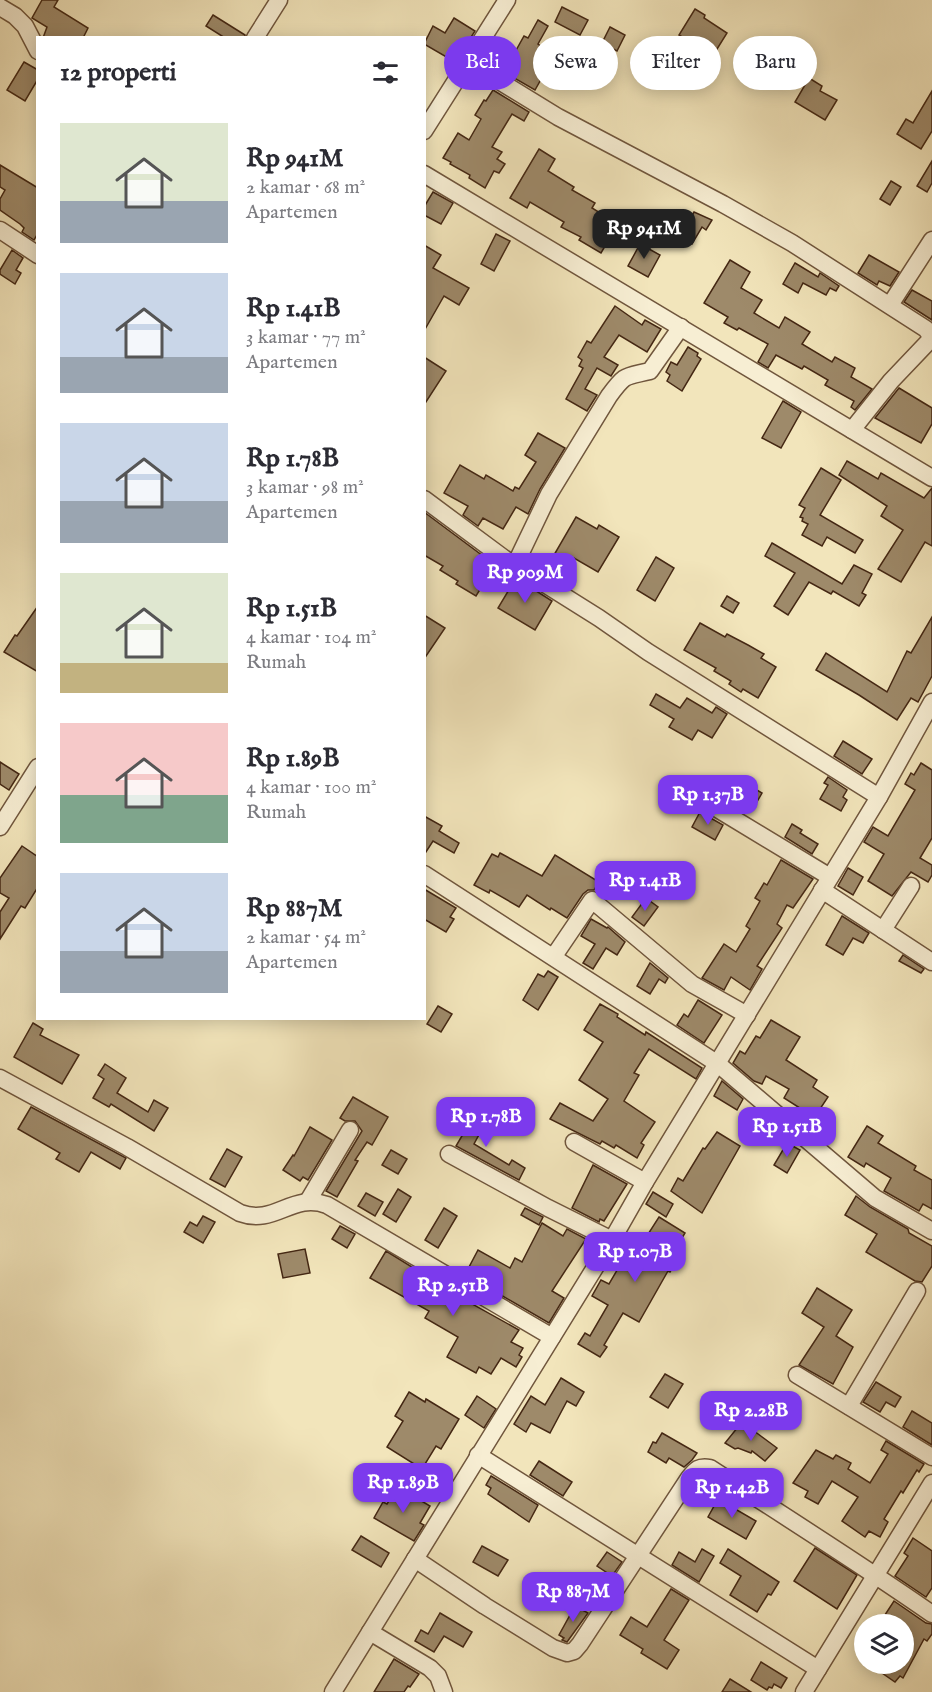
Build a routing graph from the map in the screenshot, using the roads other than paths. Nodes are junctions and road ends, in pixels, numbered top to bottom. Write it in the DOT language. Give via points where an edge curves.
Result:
graph roads {
  1 [pos="279,0"];
  2 [pos="507,0"];
  3 [pos="0,7"];
  4 [pos="256,36"];
  5 [pos="484,36"];
  6 [pos="36,47"];
  7 [pos="450,90"];
  8 [pos="514,90"];
  9 [pos="426,128"];
  10 [pos="426,175"];
  11 [pos="0,230"];
  12 [pos="932,240"];
  13 [pos="36,254"];
  14 [pos="890,305"];
  15 [pos="681,327"];
  16 [pos="852,430"];
  17 [pos="932,478"];
  18 [pos="426,500"];
  19 [pos="515,566"];
  20 [pos="932,702"];
  21 [pos="36,770"];
  22 [pos="879,797"];
  23 [pos="711,805"];
  24 [pos="0,827"];
  25 [pos="426,875"];
  26 [pos="826,884"];
  27 [pos="911,886"];
  28 [pos="883,930"];
  29 [pos="554,956"];
  30 [pos="932,962"];
  31 [pos="747,1015"];
  32 [pos="718,1064"];
  33 [pos="0,1078"];
  34 [pos="350,1130"];
  35 [pos="574,1142"];
  36 [pos="449,1154"];
  37 [pos="645,1182"];
  38 [pos="308,1201"];
  39 [pos="932,1230"];
  40 [pos="612,1240"];
  41 [pos="917,1291"];
  42 [pos="552,1337"];
  43 [pos="797,1375"];
  44 [pos="849,1406"];
  45 [pos="478,1455"];
  46 [pos="932,1457"];
  47 [pos="932,1483"];
  48 [pos="638,1554"];
  49 [pos="415,1559"];
  50 [pos="876,1575"];
  51 [pos="932,1614"];
  52 [pos="370,1632"];
  53 [pos="818,1669"];
  54 [pos="333,1692"];
  55 [pos="444,1692"];
  56 [pos="804,1692"];
  1 -- 4 [label="street"];
  2 -- 5 [label="street"];
  3 -- 6 [label="street" via="25,26"];
  7 -- 9 [label="street"];
  8 -- 14 [label="street" via="792,243"];
  10 -- 15 [label="street"];
  11 -- 13 [label="street"];
  12 -- 14 [label="street"];
  14 -- 16 [label="street" via="931,336"];
  15 -- 16 [label="street"];
  15 -- 19 [label="street" via="650,370 627,375 609,396 549,494"];
  16 -- 17 [label="street"];
  18 -- 19 [label="street"];
  19 -- 22 [label="street"];
  20 -- 22 [label="street"];
  21 -- 24 [label="street"];
  22 -- 26 [label="street"];
  23 -- 26 [label="street"];
  25 -- 29 [label="street"];
  26 -- 28 [label="street"];
  26 -- 31 [label="street"];
  27 -- 28 [label="street"];
  28 -- 30 [label="street"];
  29 -- 31 [label="street" via="592,900 692,984"];
  29 -- 32 [label="street"];
  31 -- 32 [label="street"];
  32 -- 37 [label="street"];
  32 -- 39 [label="street" via="875,1198"];
  33 -- 38 [label="street" via="240,1213 269,1215"];
  34 -- 38 [label="street"];
  35 -- 37 [label="street"];
  36 -- 40 [label="street"];
  37 -- 40 [label="street"];
  38 -- 42 [label="street" via="327,1205"];
  40 -- 42 [label="street"];
  41 -- 44 [label="street"];
  42 -- 45 [label="street"];
  43 -- 44 [label="street"];
  44 -- 46 [label="street"];
  45 -- 48 [label="street"];
  45 -- 49 [label="street"];
  47 -- 50 [label="street"];
  48 -- 49 [label="street" via="580,1644 567,1653 485,1606"];
  48 -- 50 [label="street" via="689,1478 702,1467 710,1468"];
  48 -- 53 [label="street"];
  49 -- 52 [label="street"];
  50 -- 51 [label="street"];
  50 -- 53 [label="street"];
  52 -- 54 [label="street"];
  52 -- 55 [label="street" via="430,1668"];
  53 -- 56 [label="street"];
}
